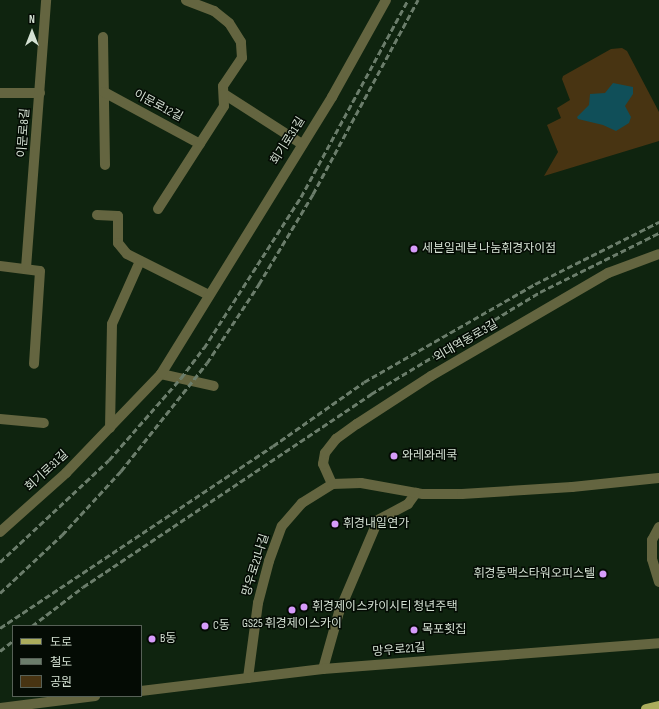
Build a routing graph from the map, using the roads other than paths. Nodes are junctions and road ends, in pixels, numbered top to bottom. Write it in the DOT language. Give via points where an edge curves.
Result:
graph roads {
  1 [pos="46,0"];
  2 [pos="186,0"];
  3 [pos="386,0"];
  4 [pos="103,36"];
  5 [pos="104,92"];
  6 [pos="0,93"];
  7 [pos="40,93"];
  8 [pos="224,94"];
  9 [pos="200,144"];
  10 [pos="302,144"];
  11 [pos="105,165"];
  12 [pos="158,209"];
  13 [pos="97,215"];
  14 [pos="659,254"];
  15 [pos="140,261"];
  16 [pos="0,266"];
  17 [pos="26,268"];
  18 [pos="209,295"];
  19 [pos="34,364"];
  20 [pos="161,374"];
  21 [pos="214,386"];
  22 [pos="0,419"];
  23 [pos="44,423"];
  24 [pos="110,428"];
  25 [pos="659,478"];
  26 [pos="332,484"];
  27 [pos="416,493"];
  28 [pos="659,527"];
  29 [pos="0,532"];
  30 [pos="659,582"];
  31 [pos="659,643"];
  32 [pos="323,669"];
  33 [pos="248,678"];
  34 [pos="142,691"];
  35 [pos="87,697"];
  36 [pos="0,708"];
  37 [pos="659,708"];
  38 [pos="646,709"];
  1 -- 7 [label="street, 이문로8길"];
  2 -- 8 [label="street" via="214,11 229,23 241,42 242,58 223,86"];
  3 -- 10 [label="street, 회기로31길" via="332,97"];
  4 -- 5 [label="street"];
  5 -- 9 [label="street, 이문로12길"];
  5 -- 11 [label="street"];
  6 -- 7 [label="street"];
  7 -- 17 [label="street, 이문로8길"];
  8 -- 9 [label="street" via="224,106"];
  8 -- 10 [label="street"];
  9 -- 12 [label="street"];
  10 -- 18 [label="street, 회기로31길"];
  13 -- 15 [label="street" via="118,216 118,243 127,254"];
  14 -- 26 [label="street, 외대역동로3길" via="608,273 431,376 357,424 336,439 325,454 323,464"];
  15 -- 18 [label="street"];
  15 -- 24 [label="street" via="112,324"];
  16 -- 17 [label="street"];
  17 -- 19 [label="street" via="40,271"];
  18 -- 20 [label="street, 회기로31길"];
  20 -- 21 [label="street"];
  20 -- 24 [label="street, 회기로31길"];
  22 -- 23 [label="street"];
  24 -- 29 [label="street, 회기로31길" via="66,473"];
  25 -- 27 [label="street" via="462,494"];
  26 -- 27 [label="street" via="361,483"];
  26 -- 33 [label="street, 망우로21나길" via="302,503 282,526 258,603"];
  27 -- 32 [label="street" via="408,504 378,520 339,612"];
  28 -- 30 [label="street" via="652,540 652,559"];
  31 -- 32 [label="street, 망우로21길"];
  32 -- 33 [label="street, 망우로21길"];
  33 -- 34 [label="street, 망우로21길"];
  35 -- 36 [label="street"];
  37 -- 38 [label="main road"];
}
